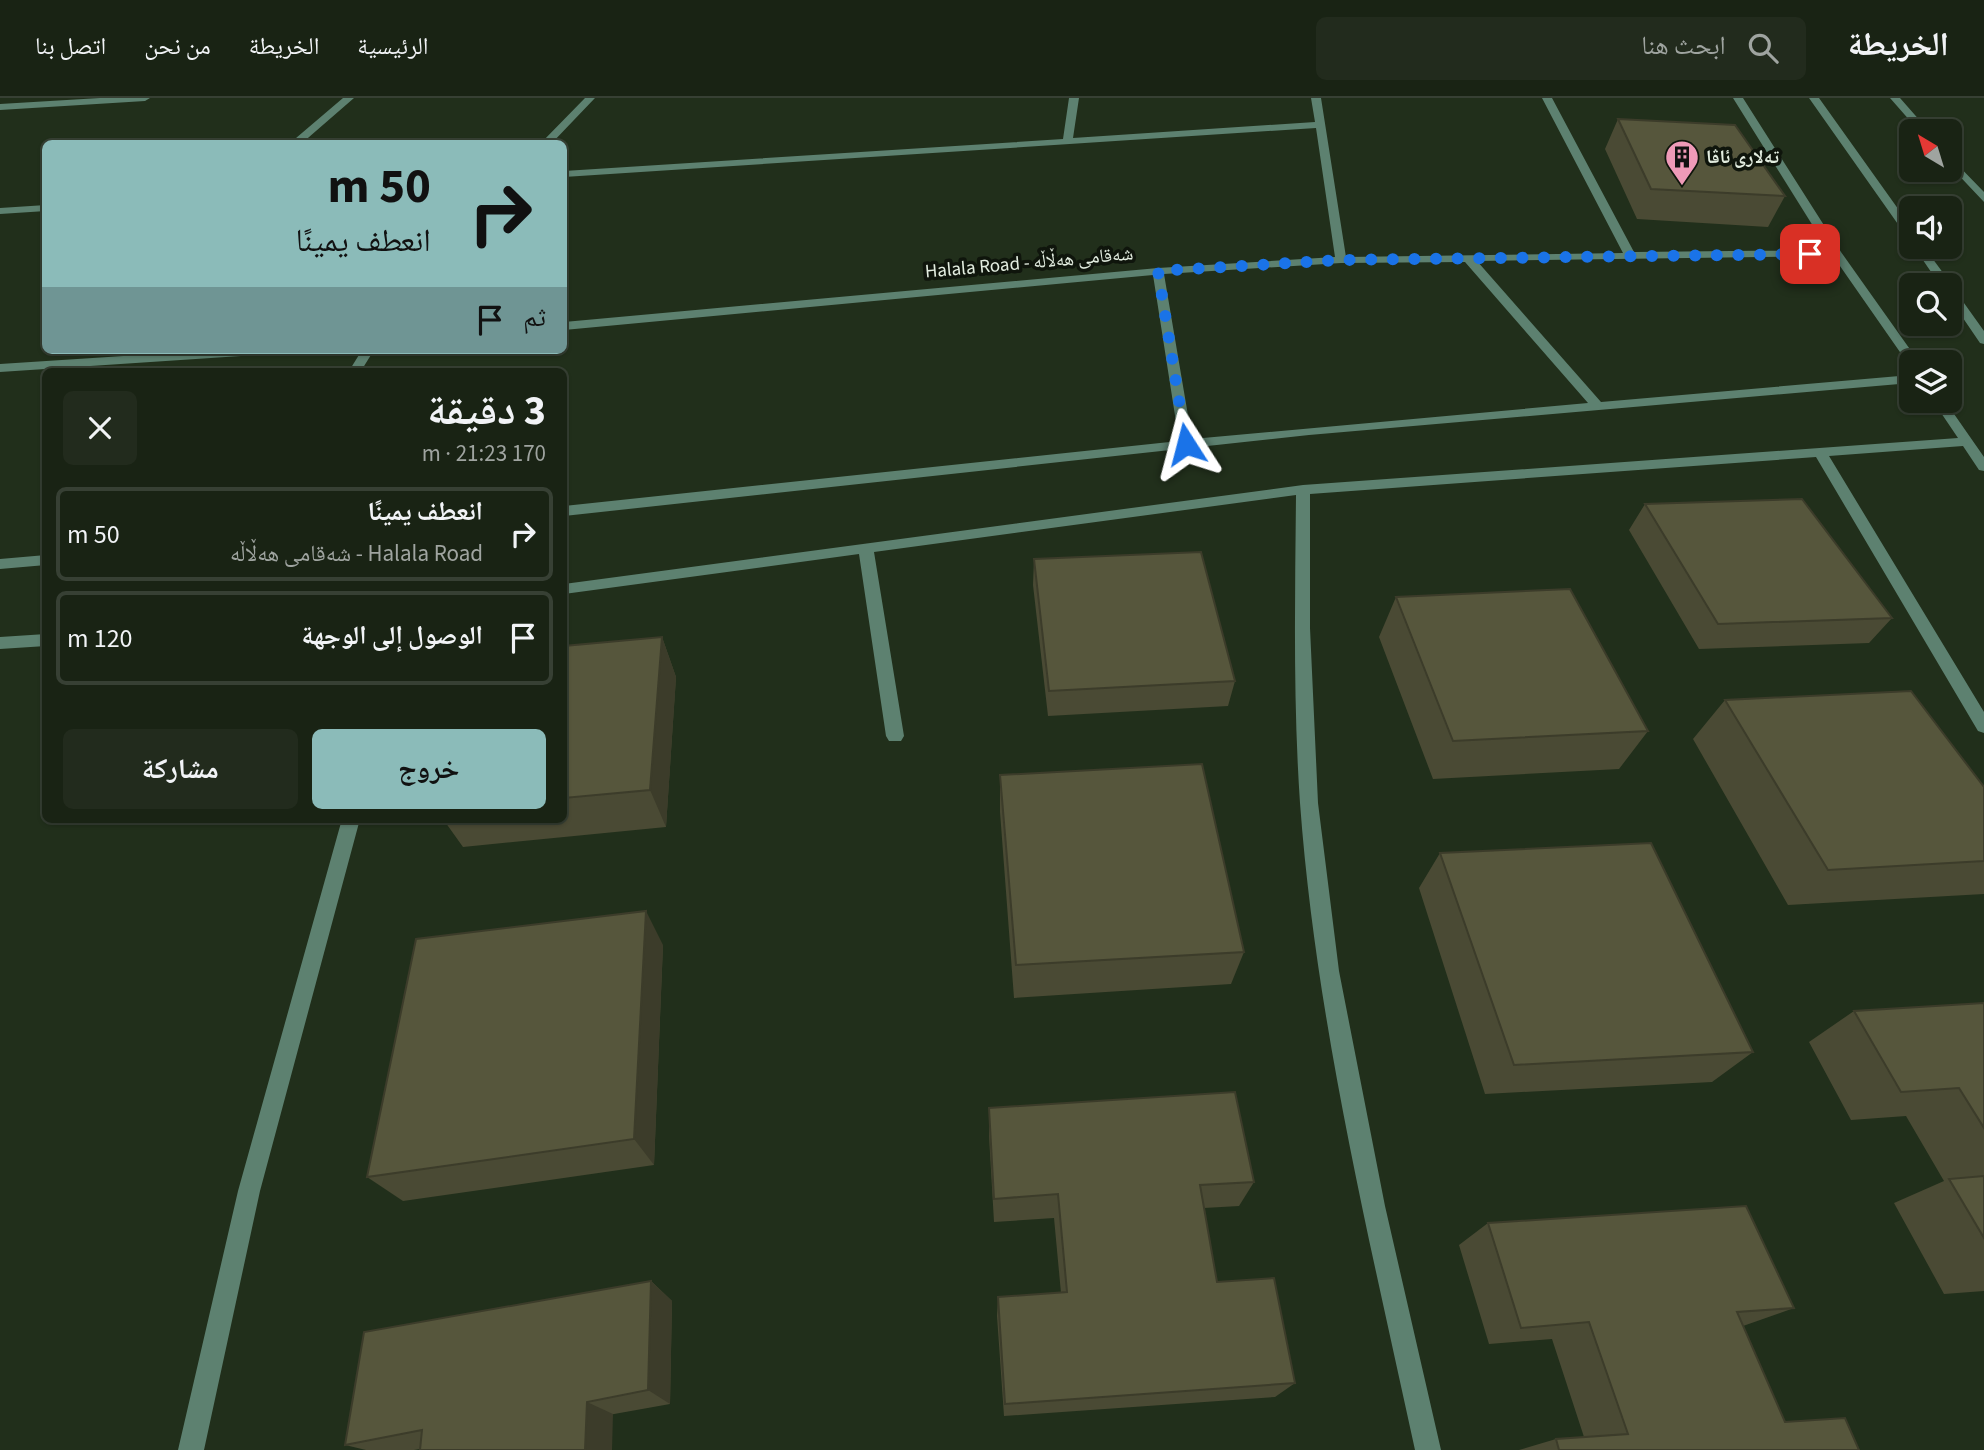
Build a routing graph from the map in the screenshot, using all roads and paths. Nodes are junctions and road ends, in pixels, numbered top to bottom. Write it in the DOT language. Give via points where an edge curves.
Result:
graph roads {
  1 [pos="145,98"];
  2 [pos="349,98"];
  3 [pos="590,98"];
  4 [pos="1074,98"];
  5 [pos="1316,98"];
  6 [pos="1547,98"];
  7 [pos="1738,98"];
  8 [pos="1814,98"];
  9 [pos="1895,98"];
  10 [pos="0,107"];
  11 [pos="1913,119"];
  12 [pos="1321,125"];
  13 [pos="299,140"];
  14 [pos="549,140"];
  15 [pos="1067,142"];
  16 [pos="567,174"];
  17 [pos="1962,174"];
  18 [pos="1984,199"];
  19 [pos="42,208"];
  20 [pos="0,211"];
  21 [pos="1899,218"];
  22 [pos="1836,253"];
  23 [pos="1630,256"];
  24 [pos="1468,258"];
  25 [pos="1340,260"];
  26 [pos="1158,271"];
  27 [pos="1962,308"];
  28 [pos="567,326"];
  29 [pos="1984,340"];
  30 [pos="1905,350"];
  31 [pos="212,354"];
  32 [pos="0,368"];
  33 [pos="1899,380"];
  34 [pos="1598,406"];
  35 [pos="1947,413"];
  36 [pos="1966,442"];
  37 [pos="1186,444"];
  38 [pos="1820,452"];
  39 [pos="1984,467"];
  40 [pos="1303,490"];
  41 [pos="567,511"];
  42 [pos="866,549"];
  43 [pos="42,560"];
  44 [pos="0,564"];
  45 [pos="567,589"];
  46 [pos="42,640"];
  47 [pos="0,643"];
  48 [pos="1984,726"];
  49 [pos="895,736"];
  50 [pos="350,823"];
  51 [pos="191,1450"];
  52 [pos="1428,1450"];
  1 -- 10 [label="street"];
  2 -- 13 [label="street"];
  3 -- 14 [label="street"];
  4 -- 15 [label="street"];
  5 -- 12 [label="street"];
  6 -- 23 [label="street"];
  7 -- 22 [label="street"];
  8 -- 21 [label="street"];
  9 -- 11 [label="street"];
  12 -- 15 [label="street"];
  12 -- 25 [label="street"];
  15 -- 16 [label="street"];
  17 -- 18 [label="street"];
  19 -- 20 [label="street"];
  22 -- 23 [label="street, Halala Road - شەقامی هەڵاڵە"];
  22 -- 30 [label="street"];
  23 -- 24 [label="street, Halala Road - شەقامی هەڵاڵە"];
  24 -- 25 [label="street, Halala Road - شەقامی هەڵاڵە"];
  24 -- 34 [label="street"];
  25 -- 26 [label="street, Halala Road - شەقامی هەڵاڵە"];
  26 -- 28 [label="street, Halala Road - شەقامی هەڵاڵە"];
  26 -- 37 [label="street"];
  27 -- 29 [label="street"];
  31 -- 32 [label="street"];
  33 -- 34 [label="street"];
  34 -- 37 [label="street"];
  35 -- 36 [label="street"];
  36 -- 38 [label="street"];
  36 -- 39 [label="street"];
  37 -- 41 [label="street"];
  38 -- 40 [label="street"];
  38 -- 48 [label="street"];
  40 -- 42 [label="street"];
  40 -- 52 [label="street" via="1302,628 1309,803 1329,971"];
  42 -- 45 [label="street"];
  42 -- 49 [label="street"];
  43 -- 44 [label="street"];
  46 -- 47 [label="street"];
  50 -- 51 [label="street" via="249,1191"];
}
